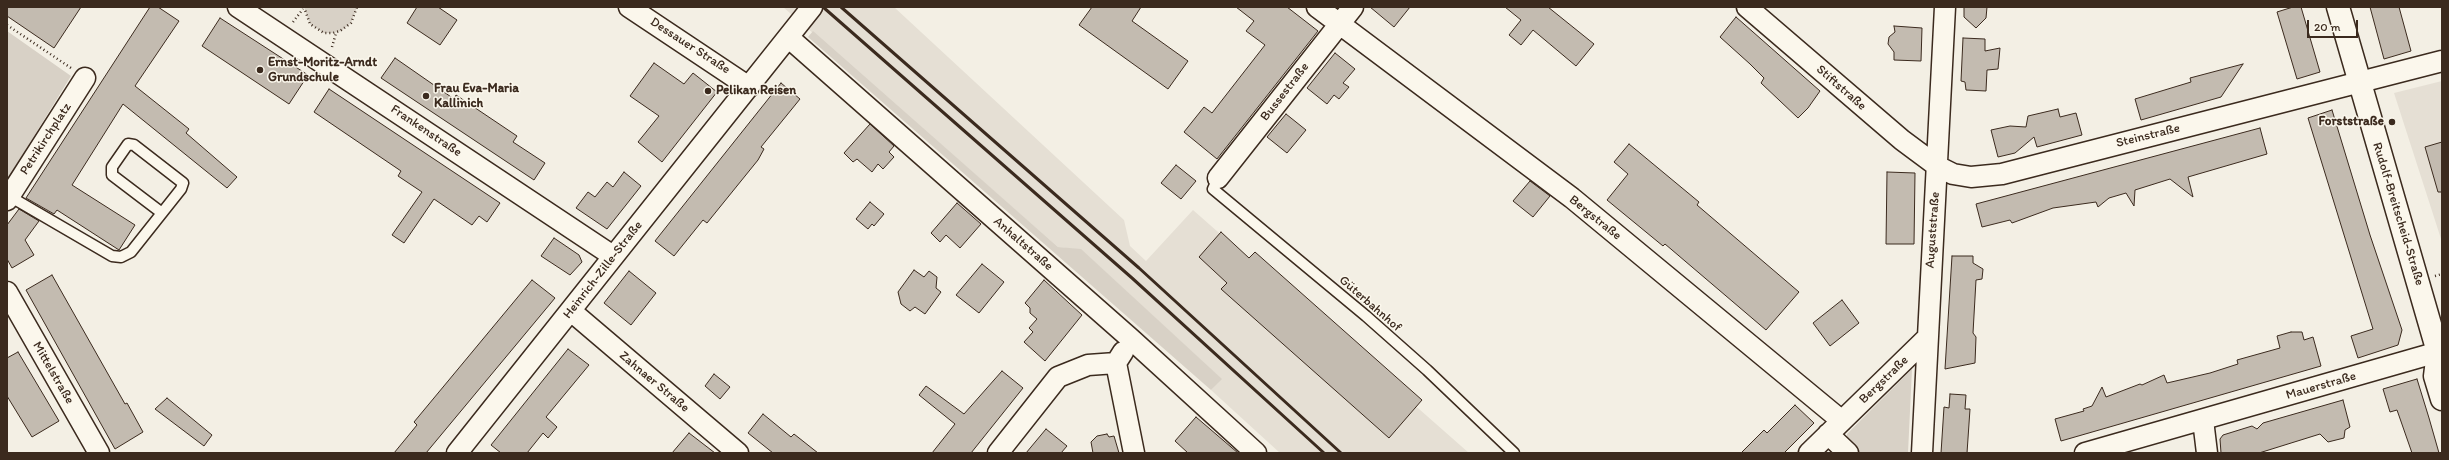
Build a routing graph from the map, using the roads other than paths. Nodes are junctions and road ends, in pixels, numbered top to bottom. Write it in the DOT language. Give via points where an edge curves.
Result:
graph roads {
  1 [pos="238,7"];
  2 [pos="629,7"];
  3 [pos="812,7"];
  4 [pos="1316,7"];
  5 [pos="1353,7"];
  6 [pos="1747,7"];
  7 [pos="1944,7"];
  8 [pos="2338,7"];
  9 [pos="1339,25"];
  10 [pos="788,37"];
  11 [pos="2442,61"];
  12 [pos="85,78"];
  13 [pos="2358,82"];
  14 [pos="749,87"];
  15 [pos="1937,166"];
  16 [pos="1218,178"];
  17 [pos="8,198"];
  18 [pos="162,213"];
  19 [pos="613,256"];
  20 [pos="7,292"];
  21 [pos="571,311"];
  22 [pos="1131,338"];
  23 [pos="1926,339"];
  24 [pos="2441,353"];
  25 [pos="1116,363"];
  26 [pos="2442,399"];
  27 [pos="2203,420"];
  28 [pos="1835,428"];
  29 [pos="99,453"];
  30 [pos="457,453"];
  31 [pos="738,453"];
  32 [pos="998,453"];
  33 [pos="1134,453"];
  34 [pos="1256,453"];
  35 [pos="1514,453"];
  36 [pos="1809,453"];
  37 [pos="1848,453"];
  38 [pos="1922,453"];
  39 [pos="2085,453"];
  40 [pos="2207,453"];
  1 -- 19 [label="street, Frankenstraße"];
  2 -- 14 [label="street, Dessauer Straße"];
  3 -- 10 [label="street, Heinrich-Zille-Straße"];
  4 -- 9 [label="street, Bergstraße"];
  5 -- 9 [label="street, Bussestraße"];
  6 -- 15 [label="street, Stiftstraße" via="1902,140"];
  7 -- 15 [label="street, Auguststraße"];
  8 -- 13 [label="street, Rudolf-Breitscheid-Straße"];
  9 -- 16 [label="street, Bussestraße"];
  9 -- 28 [label="street, Bergstraße" via="1572,198"];
  10 -- 14 [label="street, Heinrich-Zille-Straße"];
  10 -- 22 [label="street, Anhaltstraße"];
  11 -- 13 [label="street"];
  12 -- 17 [label="street, Petrikirchplatz"];
  13 -- 15 [label="street, Steinstraße" via="2002,174 1971,177 1953,174"];
  13 -- 24 [label="street, Rudolf-Breitscheid-Straße"];
  14 -- 19 [label="street, Heinrich-Zille-Straße"];
  15 -- 23 [label="street, Auguststraße"];
  16 -- 35 [label="lane, Güterbahnhof" via="1213,189 1366,316"];
  17 -- 18 [label="lane" via="112,256 121,257 131,252"];
  18 -- 18 [label="lane" via="181,189 182,183 134,145 128,144 112,167 112,175"];
  19 -- 21 [label="street, Heinrich-Zille-Straße"];
  20 -- 29 [label="street, Mittelstraße"];
  21 -- 30 [label="street, Heinrich-Zille-Straße"];
  21 -- 31 [label="street, Zahnaer Straße"];
  22 -- 25 [label="street"];
  22 -- 34 [label="street, Anhaltstraße"];
  23 -- 28 [label="street, Bergstraße"];
  23 -- 38 [label="street, Auguststraße"];
  24 -- 26 [label="street, Rudolf-Breitscheid-Straße" via="2435,376"];
  24 -- 27 [label="street, Mauerstraße"];
  25 -- 32 [label="street" via="1088,365 1058,377"];
  25 -- 33 [label="street"];
  27 -- 39 [label="street, Mauerstraße"];
  27 -- 40 [label="street"];
  28 -- 36 [label="street, Bergstraße"];
  28 -- 37 [label="street"];
}
